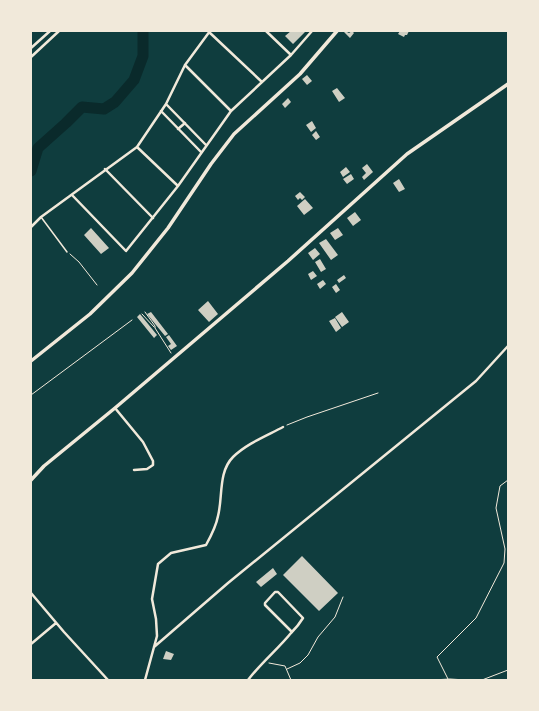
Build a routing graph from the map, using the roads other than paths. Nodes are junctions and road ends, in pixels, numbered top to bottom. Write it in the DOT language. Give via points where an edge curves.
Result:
graph roads {
  1 [pos="50,31"];
  2 [pos="59,31"];
  3 [pos="266,31"];
  4 [pos="312,31"];
  5 [pos="337,31"];
  6 [pos="210,32"];
  7 [pos="31,48"];
  8 [pos="291,55"];
  9 [pos="31,57"];
  10 [pos="185,65"];
  11 [pos="262,82"];
  12 [pos="508,84"];
  13 [pos="166,104"];
  14 [pos="161,111"];
  15 [pos="231,111"];
  16 [pos="185,123"];
  17 [pos="178,129"];
  18 [pos="206,145"];
  19 [pos="137,147"];
  20 [pos="201,152"];
  21 [pos="104,169"];
  22 [pos="178,186"];
  23 [pos="72,195"];
  24 [pos="41,217"];
  25 [pos="153,218"];
  26 [pos="31,227"];
  27 [pos="67,252"];
  28 [pos="508,346"];
  29 [pos="31,361"];
  30 [pos="115,408"];
  31 [pos="283,427"];
  32 [pos="134,470"];
  33 [pos="31,480"];
  34 [pos="31,593"];
  35 [pos="56,623"];
  36 [pos="292,632"];
  37 [pos="31,644"];
  38 [pos="154,647"];
  39 [pos="108,680"];
  40 [pos="145,680"];
  41 [pos="248,680"];
  1 -- 7 [label="street"];
  2 -- 9 [label="street"];
  3 -- 8 [label="street"];
  4 -- 8 [label="street"];
  5 -- 29 [label="street" via="300,74 234,134 168,228 132,273 90,314"];
  6 -- 10 [label="street"];
  6 -- 11 [label="street"];
  8 -- 11 [label="street"];
  10 -- 13 [label="street"];
  10 -- 15 [label="street"];
  11 -- 15 [label="street"];
  12 -- 30 [label="street" via="407,154 288,261"];
  13 -- 14 [label="street"];
  13 -- 16 [label="street"];
  14 -- 17 [label="street"];
  14 -- 19 [label="street"];
  15 -- 18 [label="street"];
  16 -- 17 [label="street"];
  16 -- 18 [label="street"];
  17 -- 20 [label="street"];
  18 -- 20 [label="street"];
  19 -- 21 [label="street"];
  19 -- 22 [label="street"];
  20 -- 22 [label="street"];
  21 -- 23 [label="street"];
  21 -- 25 [label="street"];
  22 -- 25 [label="street"];
  23 -- 24 [label="street"];
  23 -- 25 [label="street" via="126,251"];
  24 -- 26 [label="street"];
  24 -- 27 [label="lane"];
  28 -- 38 [label="street" via="476,381 228,583"];
  30 -- 32 [label="street" via="143,442 153,461 151,467"];
  30 -- 33 [label="street" via="44,466"];
  31 -- 38 [label="street" via="231,458 222,482 219,515 206,544 171,553 158,564 152,599 157,636"];
  34 -- 35 [label="street"];
  35 -- 37 [label="street"];
  35 -- 39 [label="street"];
  36 -- 36 [label="street" via="302,621 303,616 275,592 264,605"];
  36 -- 41 [label="street"];
  38 -- 40 [label="street"];
}
